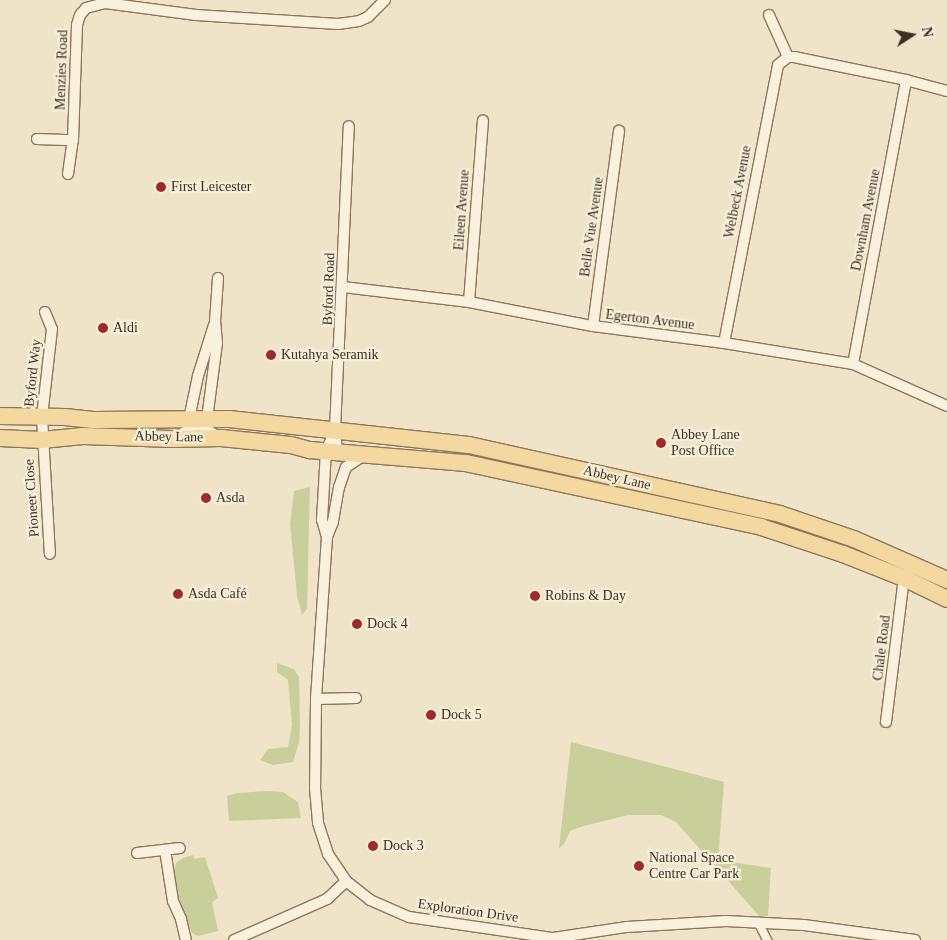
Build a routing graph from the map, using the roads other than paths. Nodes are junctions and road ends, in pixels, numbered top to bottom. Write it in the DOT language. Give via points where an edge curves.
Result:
graph roads {
  1 [pos="385,0"];
  2 [pos="769,15"];
  3 [pos="791,57"];
  4 [pos="906,80"];
  5 [pos="947,91"];
  6 [pos="483,121"];
  7 [pos="349,126"];
  8 [pos="619,132"];
  9 [pos="37,139"];
  10 [pos="73,140"];
  11 [pos="68,174"];
  12 [pos="218,278"];
  13 [pos="343,287"];
  14 [pos="469,302"];
  15 [pos="45,312"];
  16 [pos="215,322"];
  17 [pos="593,326"];
  18 [pos="724,343"];
  19 [pos="853,364"];
  20 [pos="947,406"];
  21 [pos="0,416"];
  22 [pos="42,417"];
  23 [pos="198,421"];
  24 [pos="0,438"];
  25 [pos="221,438"];
  26 [pos="173,439"];
  27 [pos="42,440"];
  28 [pos="331,444"];
  29 [pos="365,455"];
  30 [pos="346,467"];
  31 [pos="327,536"];
  32 [pos="50,554"];
  33 [pos="904,578"];
  34 [pos="947,580"];
  35 [pos="947,599"];
  36 [pos="356,698"];
  37 [pos="316,699"];
  38 [pos="886,722"];
  39 [pos="180,848"];
  40 [pos="166,850"];
  41 [pos="137,853"];
  42 [pos="346,881"];
  43 [pos="758,922"];
  44 [pos="186,940"];
  45 [pos="234,940"];
  46 [pos="767,940"];
  47 [pos="915,940"];
  1 -- 10 [label="street, Menzies Road" via="368,18 338,24 196,15 94,4 80,15 77,25"];
  2 -- 3 [label="street"];
  3 -- 4 [label="street"];
  3 -- 18 [label="street, Welbeck Avenue" via="778,65 775,72"];
  4 -- 5 [label="street"];
  4 -- 19 [label="street, Downham Avenue"];
  6 -- 14 [label="street, Eileen Avenue"];
  7 -- 13 [label="street, Byford Road"];
  8 -- 17 [label="street, Belle Vue Avenue"];
  9 -- 10 [label="street"];
  10 -- 11 [label="street, Menzies Road"];
  12 -- 16 [label="street"];
  13 -- 14 [label="street, Egerton Avenue"];
  13 -- 28 [label="street, Byford Road"];
  14 -- 17 [label="street, Egerton Avenue"];
  15 -- 22 [label="street, Byford Way" via="52,329"];
  16 -- 23 [label="street" via="217,343"];
  16 -- 23 [label="street" via="198,376"];
  17 -- 18 [label="street, Egerton Avenue"];
  18 -- 19 [label="street, Egerton Avenue"];
  19 -- 20 [label="street, Egerton Avenue"];
  21 -- 22 [label="main road, Abbey Lane"];
  22 -- 23 [label="main road, Abbey Lane"];
  22 -- 27 [label="street, Byford Way"];
  23 -- 25 [label="street"];
  23 -- 26 [label="street"];
  23 -- 28 [label="main road, Abbey Lane" via="274,424 309,432"];
  24 -- 27 [label="main road, Abbey Lane"];
  25 -- 26 [label="main road, Abbey Lane"];
  25 -- 28 [label="main road, Abbey Lane"];
  26 -- 27 [label="main road, Abbey Lane" via="83,436"];
  27 -- 32 [label="street, Pioneer Close"];
  28 -- 29 [label="main road, Abbey Lane"];
  28 -- 30 [label="street"];
  28 -- 31 [label="street, Exploration Drive" via="322,520"];
  28 -- 34 [label="main road, Abbey Lane" via="469,445 780,514 854,539"];
  29 -- 30 [label="street"];
  29 -- 33 [label="main road, Abbey Lane" via="466,463 761,527"];
  30 -- 31 [label="street, Exploration Drive"];
  31 -- 37 [label="street, Exploration Drive"];
  33 -- 35 [label="main road, Abbey Lane"];
  33 -- 38 [label="street, Chale Road"];
  36 -- 37 [label="street"];
  37 -- 42 [label="street, Exploration Drive" via="314,788 318,823 328,854"];
  39 -- 40 [label="street"];
  40 -- 41 [label="street"];
  40 -- 44 [label="street" via="173,901"];
  42 -- 43 [label="street, Exploration Drive" via="370,900 409,917 553,938 655,925"];
  42 -- 45 [label="street" via="327,899"];
  43 -- 46 [label="street"];
  43 -- 47 [label="street, Exploration Drive"];
}
